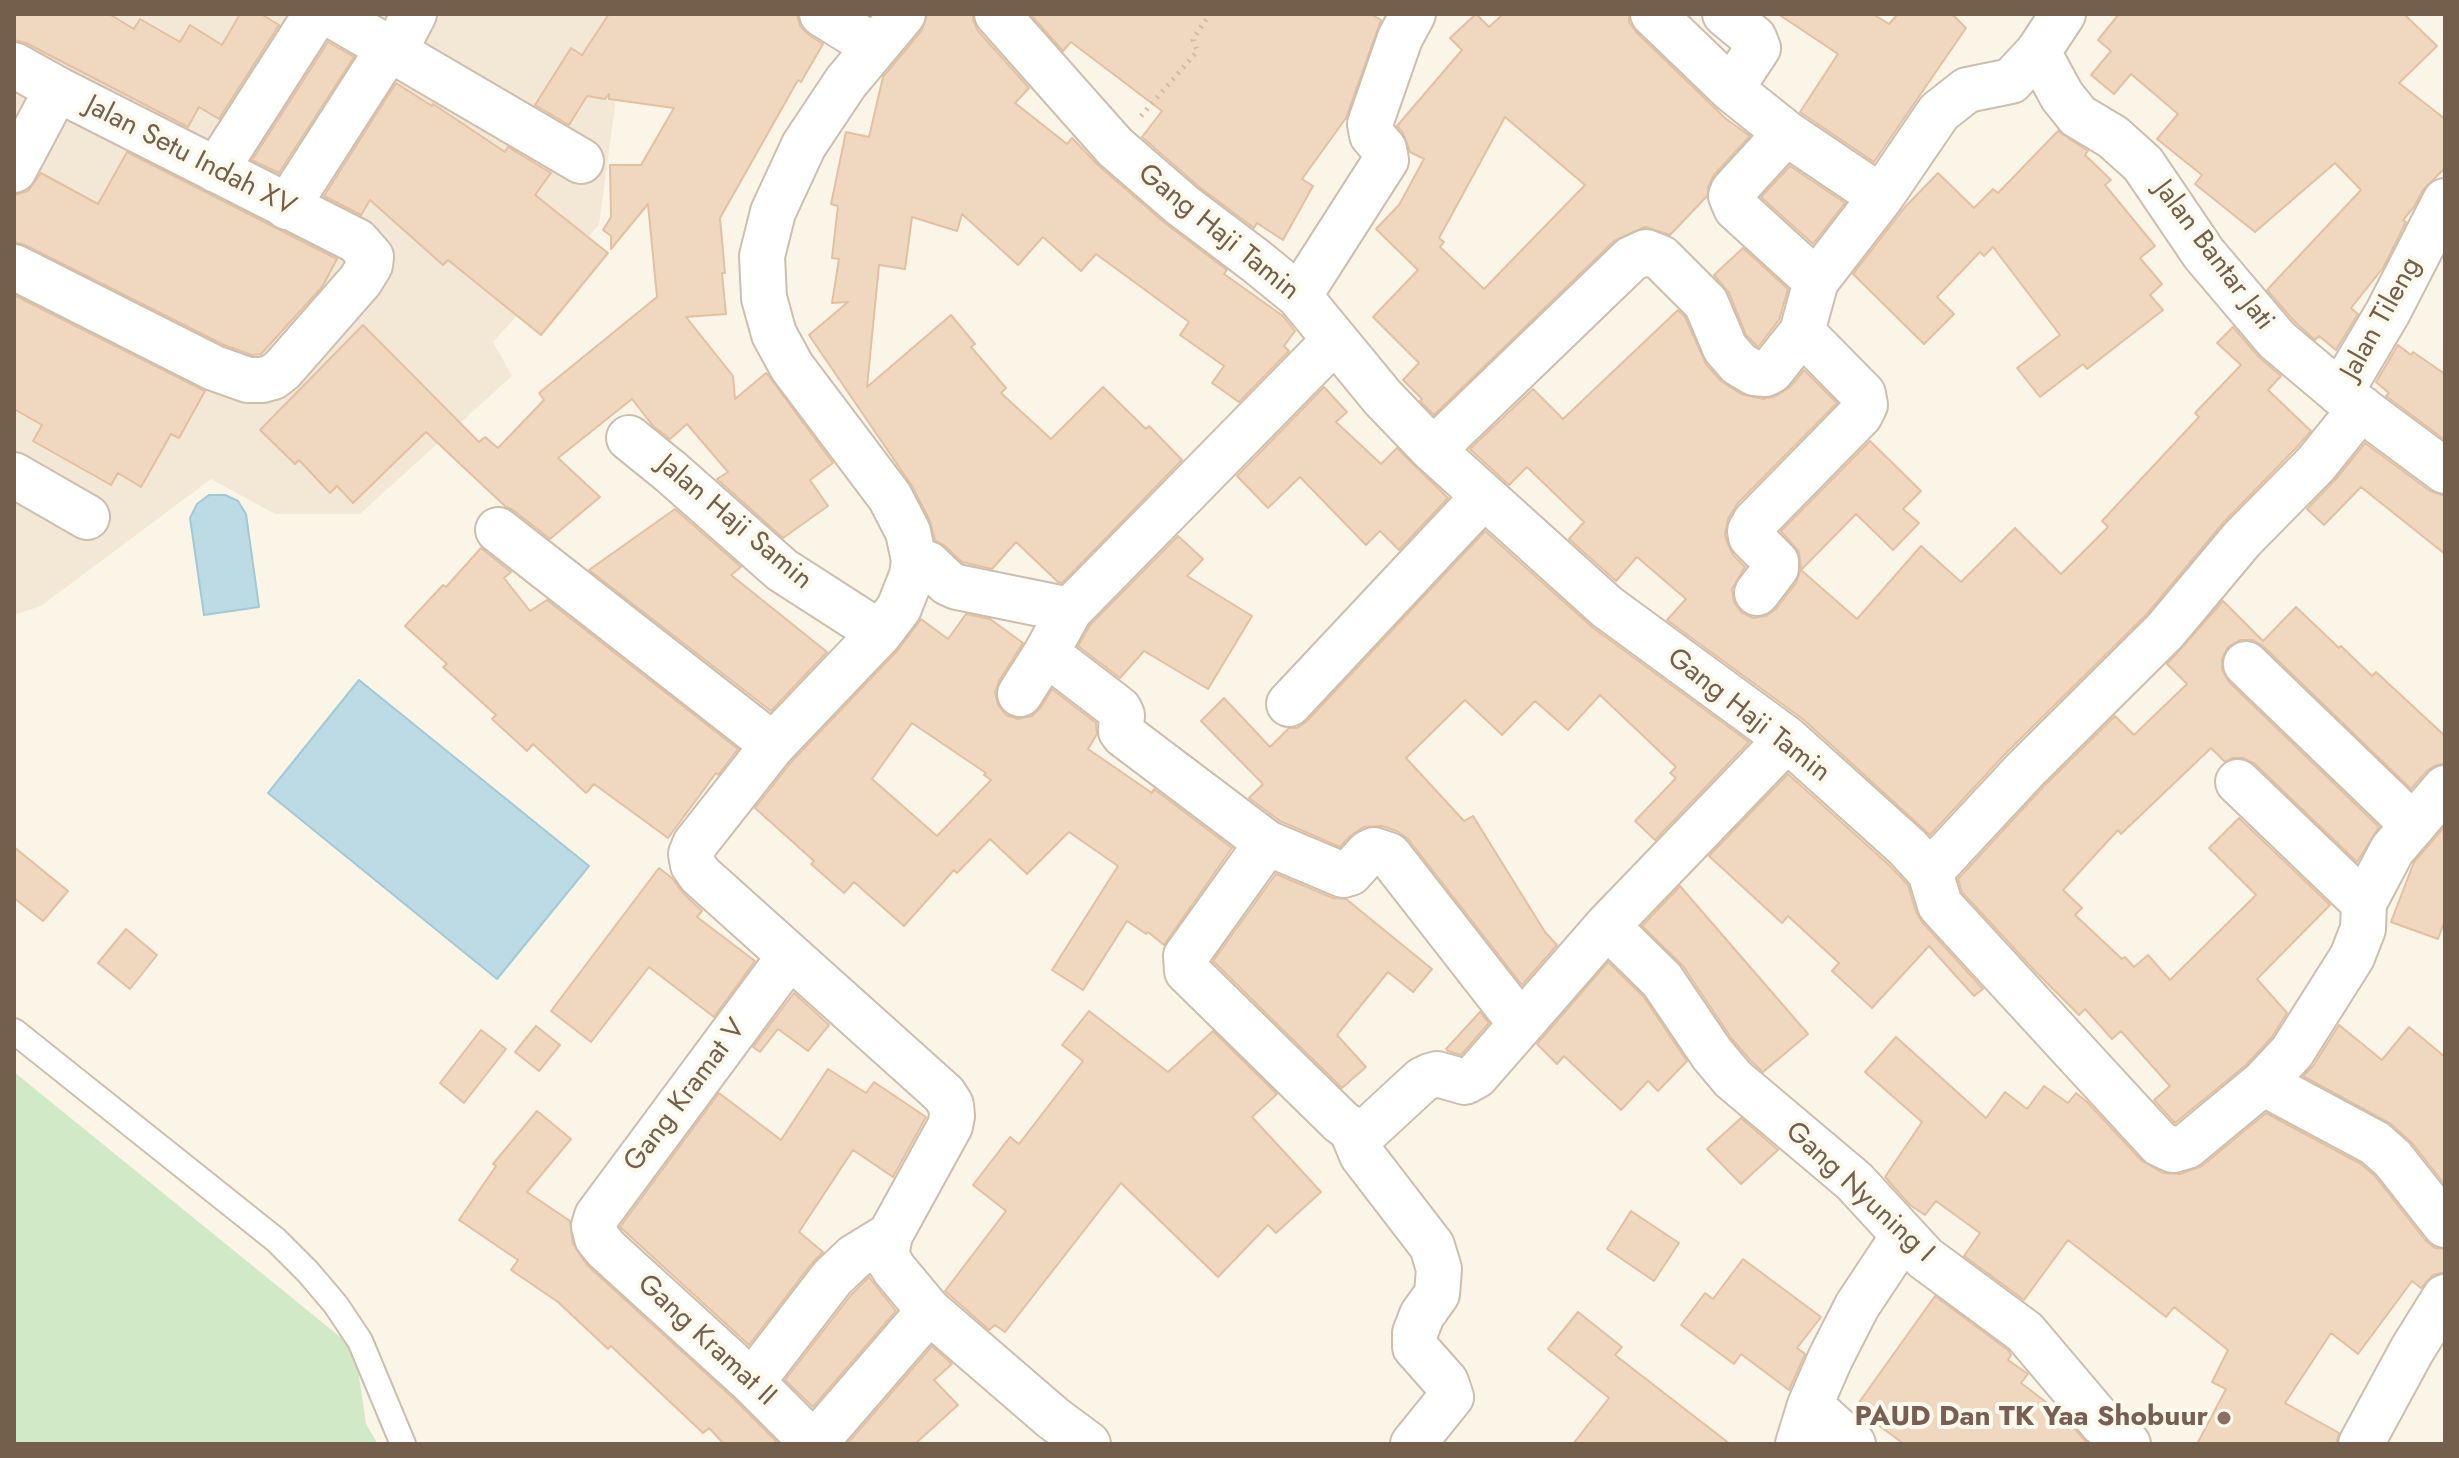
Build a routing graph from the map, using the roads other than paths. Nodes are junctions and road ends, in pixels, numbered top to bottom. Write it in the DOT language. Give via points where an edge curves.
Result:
graph roads {
  1 [pos="316,14"];
  2 [pos="330,14"];
  3 [pos="414,14"];
  4 [pos="822,14"];
  5 [pos="903,14"];
  6 [pos="997,14"];
  7 [pos="1413,14"];
  8 [pos="1653,14"];
  9 [pos="1725,14"];
  10 [pos="2063,14"];
  11 [pos="875,47"];
  12 [pos="391,50"];
  13 [pos="2038,52"];
  14 [pos="14,65"];
  15 [pos="57,89"];
  16 [pos="1731,89"];
  17 [pos="1786,133"];
  18 [pos="581,161"];
  19 [pos="14,170"];
  20 [pos="216,170"];
  21 [pos="1881,197"];
  22 [pos="2445,201"];
  23 [pos="287,207"];
  24 [pos="14,267"];
  25 [pos="1816,281"];
  26 [pos="1299,296"];
  27 [pos="1802,332"];
  28 [pos="1335,340"];
  29 [pos="2351,400"];
  30 [pos="629,438"];
  31 [pos="1433,450"];
  32 [pos="2445,471"];
  33 [pos="14,475"];
  34 [pos="1484,496"];
  35 [pos="87,517"];
  36 [pos="498,530"];
  37 [pos="914,560"];
  38 [pos="1757,593"];
  39 [pos="1070,610"];
  40 [pos="880,633"];
  41 [pos="1046,653"];
  42 [pos="2246,664"];
  43 [pos="1020,694"];
  44 [pos="1289,704"];
  45 [pos="1787,739"];
  46 [pos="773,745"];
  47 [pos="2238,782"];
  48 [pos="2445,788"];
  49 [pos="2412,824"];
  50 [pos="1267,843"];
  51 [pos="1930,872"];
  52 [pos="2364,903"];
  53 [pos="1607,926"];
  54 [pos="789,957"];
  55 [pos="1521,1024"];
  56 [pos="14,1031"];
  57 [pos="2263,1083"];
  58 [pos="1351,1129"];
  59 [pos="2445,1225"];
  60 [pos="890,1235"];
  61 [pos="1904,1235"];
  62 [pos="597,1238"];
  63 [pos="2445,1297"];
  64 [pos="929,1311"];
  65 [pos="752,1382"];
  66 [pos="1804,1425"];
  67 [pos="403,1444"];
  68 [pos="814,1444"];
  69 [pos="1088,1444"];
  70 [pos="1413,1444"];
  71 [pos="1853,1444"];
  72 [pos="2128,1444"];
  73 [pos="2361,1444"];
  1 -- 20 [label="street"];
  2 -- 12 [label="street"];
  3 -- 12 [label="street"];
  4 -- 11 [label="street"];
  5 -- 11 [label="street"];
  6 -- 26 [label="street, Gang Haji Tamin" via="1115,147"];
  7 -- 26 [label="street" via="1370,124 1386,160"];
  8 -- 16 [label="street"];
  9 -- 16 [label="street" via="1754,38 1758,48"];
  10 -- 13 [label="street"];
  11 -- 37 [label="street" via="820,118 791,171 762,256 764,298 774,334 792,367 890,497 908,532"];
  12 -- 18 [label="street"];
  12 -- 23 [label="street"];
  13 -- 21 [label="street" via="2011,81 1967,90 1939,112"];
  13 -- 29 [label="street, Jalan Bantar Jati" via="2078,116 2143,164 2204,254 2277,340"];
  14 -- 15 [label="street, Jalan Setu Indah XV"];
  15 -- 19 [label="street"];
  15 -- 20 [label="street, Jalan Setu Indah XV"];
  16 -- 17 [label="street"];
  17 -- 21 [label="street"];
  17 -- 25 [label="street" via="1731,196 1736,208"];
  20 -- 23 [label="street, Jalan Setu Indah XV"];
  21 -- 25 [label="street"];
  22 -- 29 [label="street, Jalan Tileng" via="2388,312"];
  23 -- 24 [label="street, Jalan Setu Indah XV" via="357,241 371,257 366,274 283,369 262,380 214,368"];
  25 -- 27 [label="street"];
  26 -- 28 [label="street, Gang Haji Tamin"];
  27 -- 31 [label="street" via="1771,371 1746,369 1725,348 1706,303 1661,258 1646,252"];
  27 -- 38 [label="street" via="1863,394 1865,405 1755,522 1751,537 1776,562 1774,574"];
  28 -- 31 [label="street, Gang Haji Tamin"];
  28 -- 39 [label="street"];
  29 -- 32 [label="street, Jalan Bantar Jati"];
  29 -- 51 [label="street, Jalan Tileng" via="2316,464 2242,539 2165,631"];
  30 -- 40 [label="street, Jalan Haji Samin" via="782,570"];
  31 -- 34 [label="street, Gang Haji Tamin"];
  33 -- 35 [label="street"];
  34 -- 44 [label="street"];
  34 -- 45 [label="street, Gang Haji Tamin" via="1607,607"];
  36 -- 46 [label="street"];
  37 -- 39 [label="street" via="928,564 957,587"];
  37 -- 40 [label="street" via="907,593"];
  39 -- 41 [label="street"];
  40 -- 46 [label="street"];
  41 -- 43 [label="street"];
  41 -- 50 [label="street" via="1119,709 1124,735"];
  42 -- 49 [label="street"];
  45 -- 51 [label="street, Gang Haji Tamin"];
  45 -- 53 [label="street"];
  46 -- 54 [label="street" via="691,854 700,875"];
  47 -- 52 [label="street"];
  48 -- 49 [label="street, Gang Haji Tamin"];
  49 -- 52 [label="street, Gang Haji Tamin"];
  50 -- 55 [label="street" via="1343,875 1374,850 1389,855"];
  50 -- 58 [label="street" via="1186,956 1187,971"];
  51 -- 57 [label="street, Gang Haji Tamin" via="1940,905 2160,1144 2173,1150 2187,1146"];
  52 -- 57 [label="street, Gang Haji Tamin" via="2363,929 2352,957 2292,1052"];
  53 -- 55 [label="street"];
  53 -- 61 [label="street, Gang Nyuning I" via="1662,980 1733,1079 1854,1181"];
  54 -- 60 [label="street" via="951,1105 950,1126"];
  54 -- 62 [label="street, Gang Kramat V" via="597,1216"];
  55 -- 58 [label="street" via="1471,1081 1430,1076 1369,1129"];
  56 -- 67 [label="lane" via="276,1240 308,1272 360,1341"];
  57 -- 59 [label="street" via="2375,1143"];
  58 -- 70 [label="street" via="1362,1155 1432,1246 1439,1269 1437,1294 1422,1315 1415,1347 1446,1382 1451,1397"];
  60 -- 64 [label="street" via="888,1259"];
  60 -- 65 [label="street" via="832,1278"];
  61 -- 66 [label="street" via="1857,1306"];
  61 -- 72 [label="street, Gang Nyuning I" via="1925,1258 2025,1332 2102,1423"];
  62 -- 65 [label="street, Gang Kramat II"];
  63 -- 73 [label="street"];
  64 -- 68 [label="street"];
  64 -- 69 [label="street"];
  65 -- 68 [label="street, Gang Kramat II"];
  66 -- 71 [label="street"];
}
